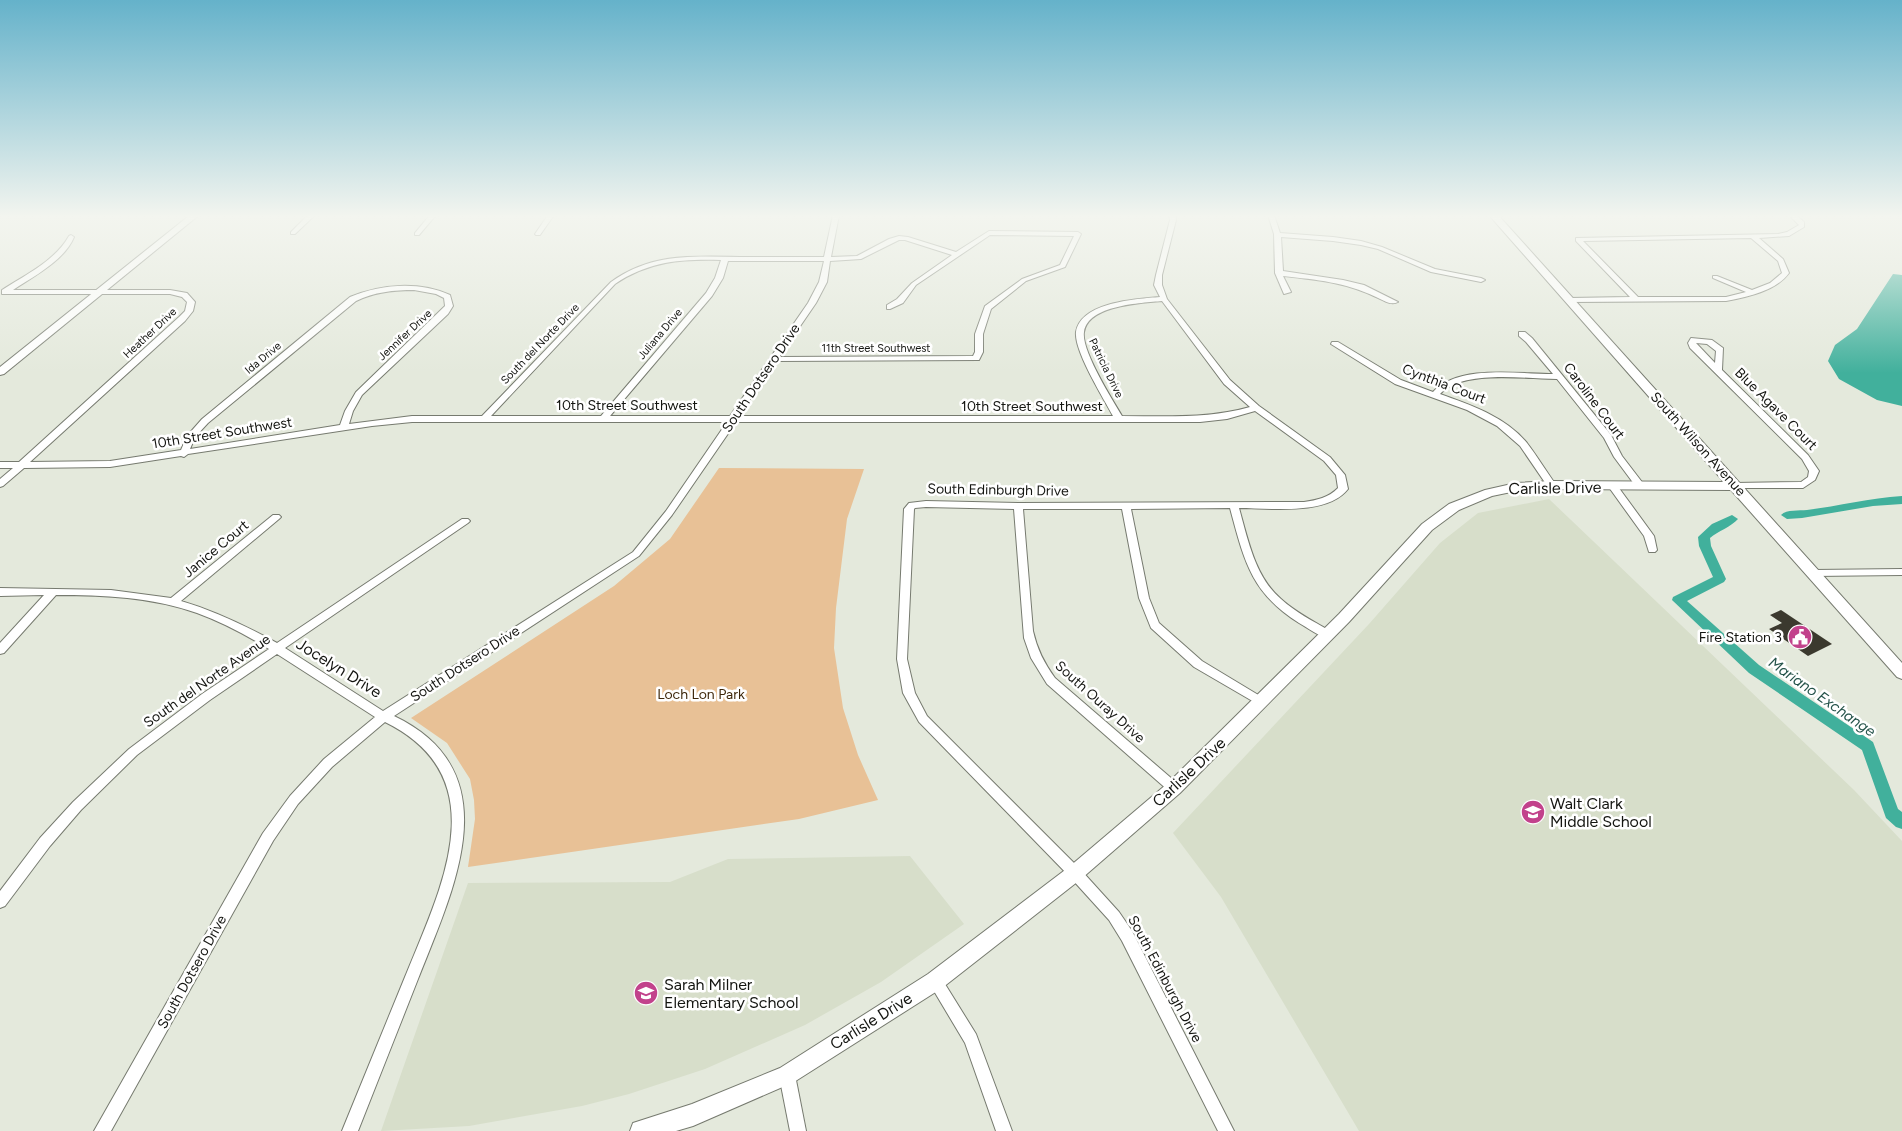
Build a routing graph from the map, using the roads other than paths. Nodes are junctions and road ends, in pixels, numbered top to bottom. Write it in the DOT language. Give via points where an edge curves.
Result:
graph roads {
  1 [pos="40,268"];
  2 [pos="131,268"];
  3 [pos="641,268"];
  4 [pos="722,268"];
  5 [pos="825,268"];
  6 [pos="939,268"];
  7 [pos="1058,268"];
  8 [pos="1162,268"];
  9 [pos="1278,268"];
  10 [pos="1426,268"];
  11 [pos="1540,268"];
  12 [pos="1605,268"];
  13 [pos="1784,268"];
  14 [pos="1278,273"];
  15 [pos="1715,277"];
  16 [pos="1481,280"];
  17 [pos="101,292"];
  18 [pos="369,292"];
  19 [pos="1288,292"];
  20 [pos="1752,292"];
  21 [pos="2,294"];
  22 [pos="1164,299"];
  23 [pos="1569,300"];
  24 [pos="1637,300"];
  25 [pos="1394,302"];
  26 [pos="890,307"];
  27 [pos="1522,334"];
  28 [pos="1334,344"];
  29 [pos="774,359"];
  30 [pos="1718,371"];
  31 [pos="0,372"];
  32 [pos="1559,377"];
  33 [pos="1434,396"];
  34 [pos="1256,408"];
  35 [pos="484,419"];
  36 [pos="603,419"];
  37 [pos="733,419"];
  38 [pos="1119,419"];
  39 [pos="343,428"];
  40 [pos="184,454"];
  41 [pos="0,465"];
  42 [pos="21,465"];
  43 [pos="0,484"];
  44 [pos="1551,485"];
  45 [pos="1613,486"];
  46 [pos="1640,486"];
  47 [pos="1736,486"];
  48 [pos="1018,506"];
  49 [pos="1126,506"];
  50 [pos="1234,506"];
  51 [pos="276,517"];
  52 [pos="466,521"];
  53 [pos="1652,550"];
  54 [pos="1902,572"];
  55 [pos="1814,573"];
  56 [pos="0,592"];
  57 [pos="53,592"];
  58 [pos="173,602"];
  59 [pos="1326,634"];
  60 [pos="0,650"];
  61 [pos="277,650"];
  62 [pos="1902,673"];
  63 [pos="1261,702"];
  64 [pos="383,717"];
  65 [pos="1174,788"];
  66 [pos="1075,873"];
  67 [pos="0,902"];
  68 [pos="935,981"];
  69 [pos="787,1075"];
  70 [pos="102,1131"];
  71 [pos="350,1131"];
  72 [pos="641,1131"];
  73 [pos="798,1131"];
  74 [pos="1004,1131"];
  75 [pos="1226,1131"];
  1 -- 21 [label="street"];
  2 -- 17 [label="street"];
  3 -- 35 [label="street, South del Norte Drive" via="619,278"];
  4 -- 36 [label="street, Juliana Drive" via="709,294"];
  5 -- 29 [label="street, South Dotsero Drive" via="823,282"];
  6 -- 26 [label="street" via="914,284 900,301"];
  7 -- 29 [label="street, 11th Street Southwest" via="1024,280 988,308 978,334 978,357"];
  8 -- 22 [label="street, South Edinburgh Drive" via="1158,285"];
  9 -- 14 [label="street"];
  10 -- 16 [label="street"];
  11 -- 23 [label="street, South Wilson Avenue"];
  12 -- 24 [label="street"];
  13 -- 20 [label="street" via="1786,273 1777,281"];
  14 -- 19 [label="street"];
  14 -- 25 [label="street" via="1341,281"];
  15 -- 20 [label="street"];
  17 -- 21 [label="street, Heather Drive"];
  17 -- 31 [label="street"];
  17 -- 42 [label="street, Heather Drive" via="178,294 188,298 191,306 182,319"];
  18 -- 39 [label="street, Jennifer Drive" via="390,288 434,291 447,297 450,306 359,394"];
  18 -- 40 [label="street, Ida Drive" via="346,303 205,421 191,436"];
  20 -- 24 [label="street" via="1716,300"];
  22 -- 34 [label="street, South Edinburgh Drive" via="1227,382"];
  22 -- 38 [label="street, Patricia Drive" via="1107,308 1090,317 1081,328 1081,345"];
  23 -- 24 [label="street"];
  23 -- 47 [label="street, South Wilson Avenue"];
  27 -- 32 [label="street, Caroline Court"];
  28 -- 33 [label="street, Cynthia Court" via="1398,382"];
  29 -- 37 [label="street, South Dotsero Drive"];
  30 -- 47 [label="street, Blue Agave Court" via="1805,457 1814,471 1804,485"];
  32 -- 33 [label="street" via="1469,377 1450,382"];
  32 -- 46 [label="street, Caroline Court" via="1608,437 1618,457"];
  33 -- 44 [label="street, Cynthia Court" via="1486,415 1508,429 1523,444"];
  34 -- 38 [label="street, 10th Street Southwest" via="1200,420"];
  34 -- 50 [label="street, South Edinburgh Drive" via="1328,459 1340,475 1343,489 1321,503"];
  35 -- 36 [label="street, 10th Street Southwest"];
  35 -- 39 [label="street, 10th Street Southwest" via="412,419"];
  36 -- 37 [label="street, 10th Street Southwest"];
  37 -- 38 [label="street, 10th Street Southwest"];
  37 -- 64 [label="street, South Dotsero Drive" via="669,513 636,554"];
  39 -- 40 [label="street, 10th Street Southwest"];
  40 -- 42 [label="street, 10th Street Southwest" via="110,464"];
  41 -- 42 [label="street, 10th Street Southwest"];
  42 -- 43 [label="street, Heather Drive"];
  44 -- 45 [label="street, Carlisle Drive"];
  44 -- 59 [label="street, Carlisle Drive" via="1501,489 1454,507 1427,527"];
  45 -- 46 [label="street, Carlisle Drive"];
  45 -- 53 [label="street" via="1649,536"];
  46 -- 47 [label="street, Carlisle Drive"];
  47 -- 55 [label="street, South Wilson Avenue"];
  48 -- 49 [label="street, South Edinburgh Drive"];
  48 -- 65 [label="street, South Ouray Drive" via="1028,631 1040,667 1051,681"];
  48 -- 66 [label="street, South Edinburgh Drive" via="915,504 910,507 903,639 905,678 909,693 929,727"];
  49 -- 50 [label="street, South Edinburgh Drive"];
  49 -- 63 [label="street" via="1144,598 1155,624 1198,664"];
  50 -- 59 [label="street" via="1258,577 1271,596"];
  51 -- 58 [label="street, Janice Court"];
  52 -- 61 [label="street, South del Norte Avenue"];
  54 -- 55 [label="street"];
  55 -- 62 [label="street, South Wilson Avenue"];
  56 -- 57 [label="street, Jocelyn Drive"];
  57 -- 58 [label="street, Jocelyn Drive" via="119,594"];
  57 -- 60 [label="street"];
  58 -- 61 [label="street, Jocelyn Drive" via="212,614"];
  59 -- 63 [label="street, Carlisle Drive"];
  61 -- 64 [label="street, Jocelyn Drive"];
  61 -- 67 [label="street, South del Norte Avenue" via="164,727 103,780 45,842"];
  63 -- 65 [label="street, Carlisle Drive"];
  64 -- 70 [label="street, South Dotsero Drive" via="328,763 294,800 268,837"];
  64 -- 71 [label="street, Jocelyn Drive" via="419,736 447,770 457,800 458,834 444,896"];
  65 -- 66 [label="street, Carlisle Drive"];
  66 -- 68 [label="street, Carlisle Drive"];
  66 -- 75 [label="street, South Edinburgh Drive" via="1114,916 1127,936"];
  68 -- 69 [label="street, Carlisle Drive"];
  68 -- 74 [label="street" via="971,1039"];
  69 -- 72 [label="street, Carlisle Drive" via="693,1115"];
  69 -- 73 [label="street"];
}
